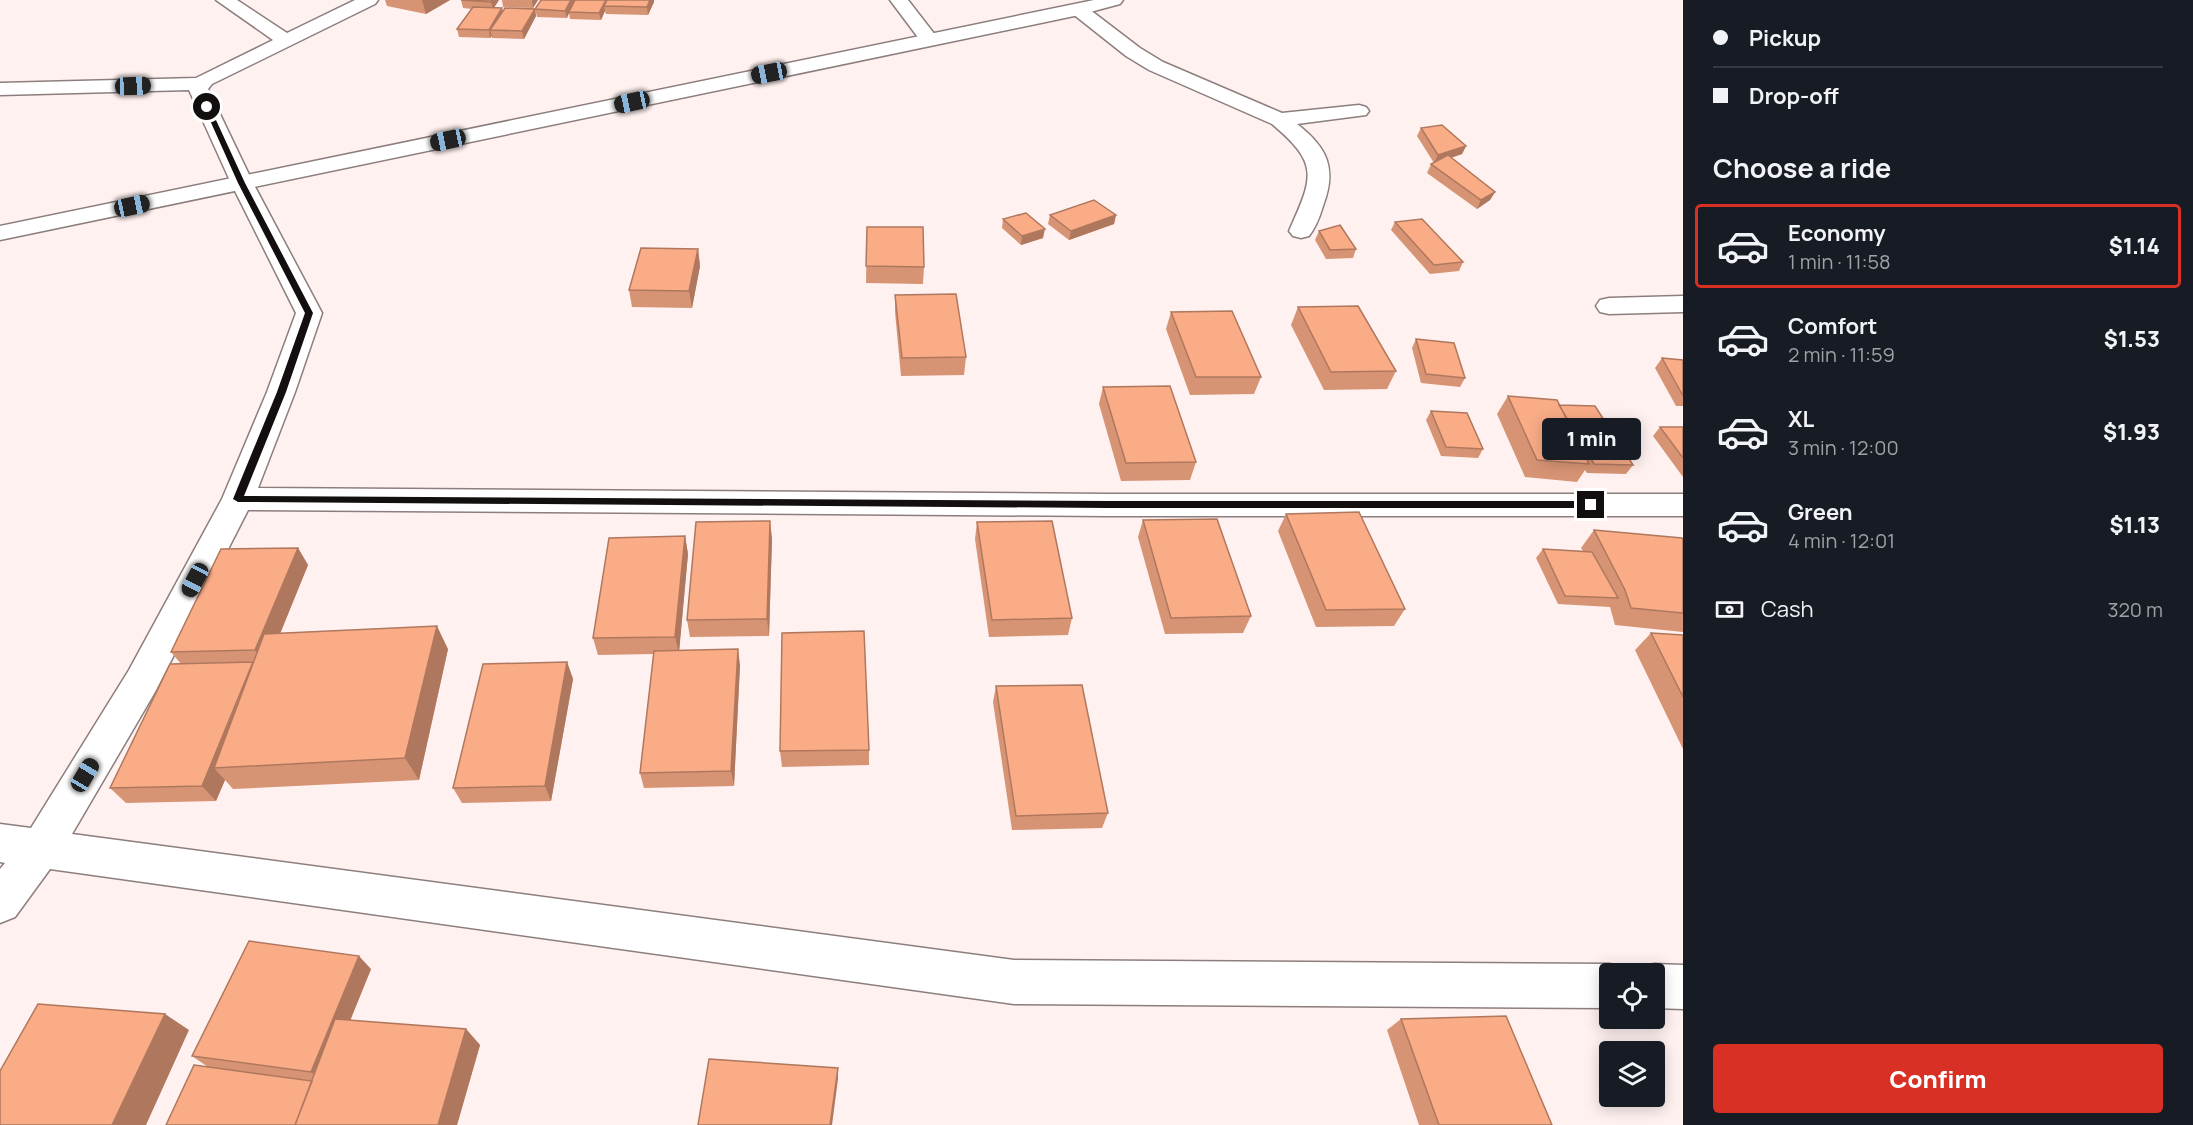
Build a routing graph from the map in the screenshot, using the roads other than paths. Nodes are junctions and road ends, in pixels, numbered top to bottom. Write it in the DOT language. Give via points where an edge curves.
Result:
graph roads {
  1 [pos="225,0"];
  2 [pos="369,0"];
  3 [pos="900,0"];
  4 [pos="1113,0"];
  5 [pos="1079,10"];
  6 [pos="286,40"];
  7 [pos="930,40"];
  8 [pos="200,84"];
  9 [pos="0,89"];
  10 [pos="1359,111"];
  11 [pos="1279,120"];
  12 [pos="242,183"];
  13 [pos="1301,231"];
  14 [pos="0,233"];
  15 [pos="1683,304"];
  16 [pos="1609,306"];
  17 [pos="238,499"];
  18 [pos="1683,505"];
  19 [pos="20,847"];
  20 [pos="0,903"];
  21 [pos="1599,986"];
  22 [pos="1665,986"];
  23 [pos="1683,987"];
  1 -- 6 [label="street"];
  2 -- 6 [label="street"];
  3 -- 7 [label="street"];
  4 -- 5 [label="street"];
  5 -- 7 [label="street"];
  5 -- 11 [label="street" via="1156,66"];
  6 -- 8 [label="street"];
  7 -- 12 [label="street"];
  8 -- 9 [label="street"];
  8 -- 12 [label="street" via="198,89"];
  10 -- 11 [label="street"];
  11 -- 13 [label="street" via="1317,156 1322,180"];
  12 -- 14 [label="street"];
  12 -- 17 [label="street" via="309,313"];
  15 -- 16 [label="street"];
  17 -- 18 [label="street"];
  17 -- 19 [label="street" via="142,681"];
  19 -- 20 [label="street"];
  19 -- 21 [label="street" via="1014,982"];
  22 -- 23 [label="street"];
}
